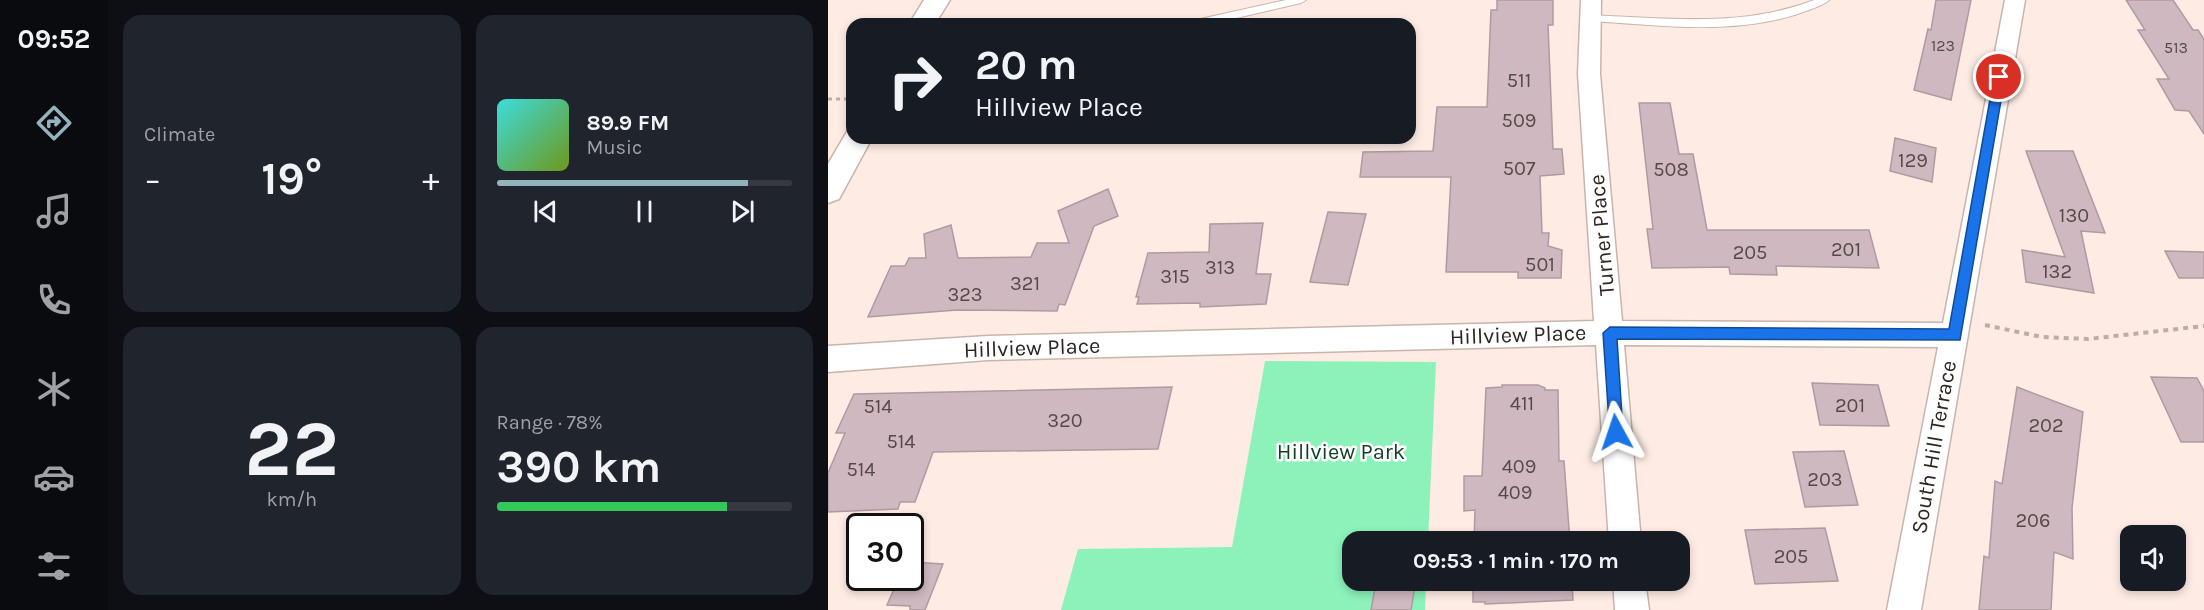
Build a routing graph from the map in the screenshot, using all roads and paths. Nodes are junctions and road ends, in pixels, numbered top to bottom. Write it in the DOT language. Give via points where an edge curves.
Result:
graph roads {
  1 [pos="938,0"];
  2 [pos="1301,0"];
  3 [pos="1824,0"];
  4 [pos="2015,0"];
  5 [pos="1590,9"];
  6 [pos="926,18"];
  7 [pos="1222,18"];
  8 [pos="828,99"];
  9 [pos="846,99"];
  10 [pos="855,144"];
  11 [pos="828,191"];
  12 [pos="2204,326"];
  13 [pos="1610,333"];
  14 [pos="1955,335"];
  15 [pos="828,359"];
  16 [pos="1624,531"];
  17 [pos="1630,591"];
  18 [pos="1632,610"];
  19 [pos="1904,610"];
  1 -- 6 [label="main road"];
  2 -- 7 [label="lane"];
  3 -- 5 [label="lane" via="1803,10 1757,20 1689,22"];
  4 -- 14 [label="street, South Hill Terrace"];
  5 -- 13 [label="street, Turner Place" via="1589,74"];
  8 -- 9 [label="path"];
  10 -- 11 [label="main road"];
  12 -- 14 [label="path" via="2088,339 2042,337 1985,325"];
  13 -- 14 [label="street, Hillview Place"];
  13 -- 15 [label="street, Hillview Place" via="988,348"];
  13 -- 16 [label="street, Turner Place"];
  14 -- 19 [label="street, South Hill Terrace"];
  17 -- 18 [label="street"];
}
